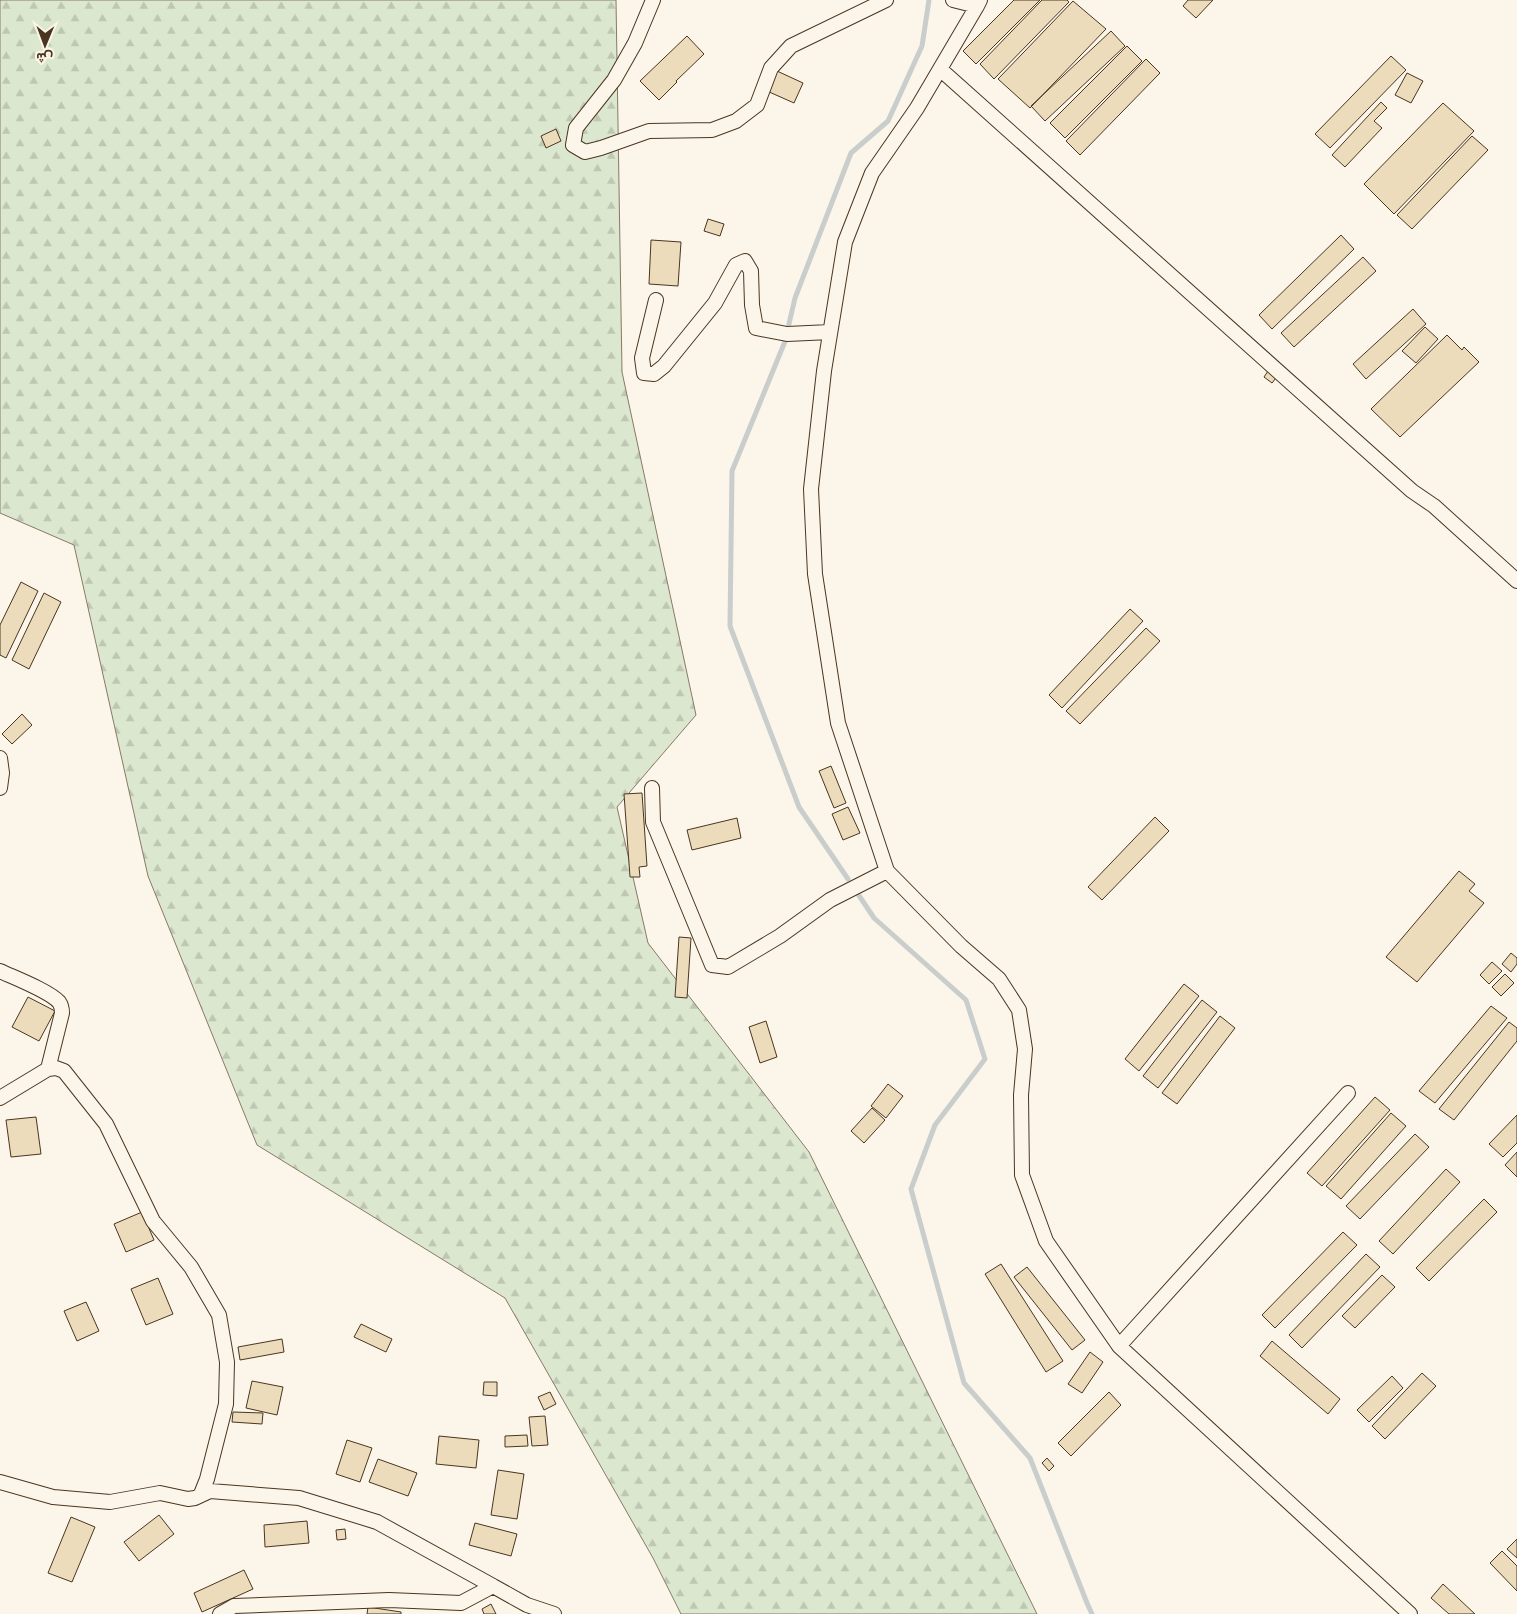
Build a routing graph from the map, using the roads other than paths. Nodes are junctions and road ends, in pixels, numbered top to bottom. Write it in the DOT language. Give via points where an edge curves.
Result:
graph roads {
  1 [pos="653,0"];
  2 [pos="886,0"];
  3 [pos="953,0"];
  4 [pos="978,3"];
  5 [pos="940,69"];
  6 [pos="656,300"];
  7 [pos="830,332"];
  8 [pos="1517,581"];
  9 [pos="0,758"];
  10 [pos="0,788"];
  11 [pos="652,788"];
  12 [pos="887,871"];
  13 [pos="0,971"];
  14 [pos="48,1069"];
  15 [pos="1348,1093"];
  16 [pos="0,1098"];
  17 [pos="1119,1346"];
  18 [pos="0,1482"];
  19 [pos="201,1494"];
  20 [pos="493,1586"];
  21 [pos="220,1614"];
  22 [pos="554,1614"];
  23 [pos="1410,1614"];
  1 -- 2 [label="street" via="635,43 614,80 576,128 573,145 585,152 649,131 712,130 736,121 757,105 771,68 791,46"];
  3 -- 4 [label="street"];
  4 -- 5 [label="street"];
  5 -- 7 [label="street" via="872,173 845,242"];
  5 -- 8 [label="street"];
  6 -- 7 [label="street" via="642,358 644,373 654,374 664,366 714,303 736,265 745,261 751,271 756,328 787,334"];
  7 -- 12 [label="street" via="811,489 815,574 838,723"];
  9 -- 10 [label="street"];
  11 -- 12 [label="street" via="653,822 712,965 728,967 780,936 830,900"];
  12 -- 17 [label="street" via="961,946 999,979 1019,1010 1025,1049 1022,1175 1046,1241"];
  13 -- 14 [label="street" via="51,996 62,1007"];
  14 -- 16 [label="street"];
  14 -- 19 [label="street" via="64,1071 106,1124 153,1221 190,1267 219,1315 227,1362 226,1404"];
  15 -- 17 [label="street"];
  17 -- 23 [label="street"];
  18 -- 19 [label="street" via="53,1497 110,1502 160,1493 188,1499"];
  19 -- 20 [label="street" via="220,1491 299,1498 377,1522"];
  20 -- 21 [label="street" via="460,1603 389,1600 234,1606"];
  20 -- 22 [label="street" via="527,1605"];
}
